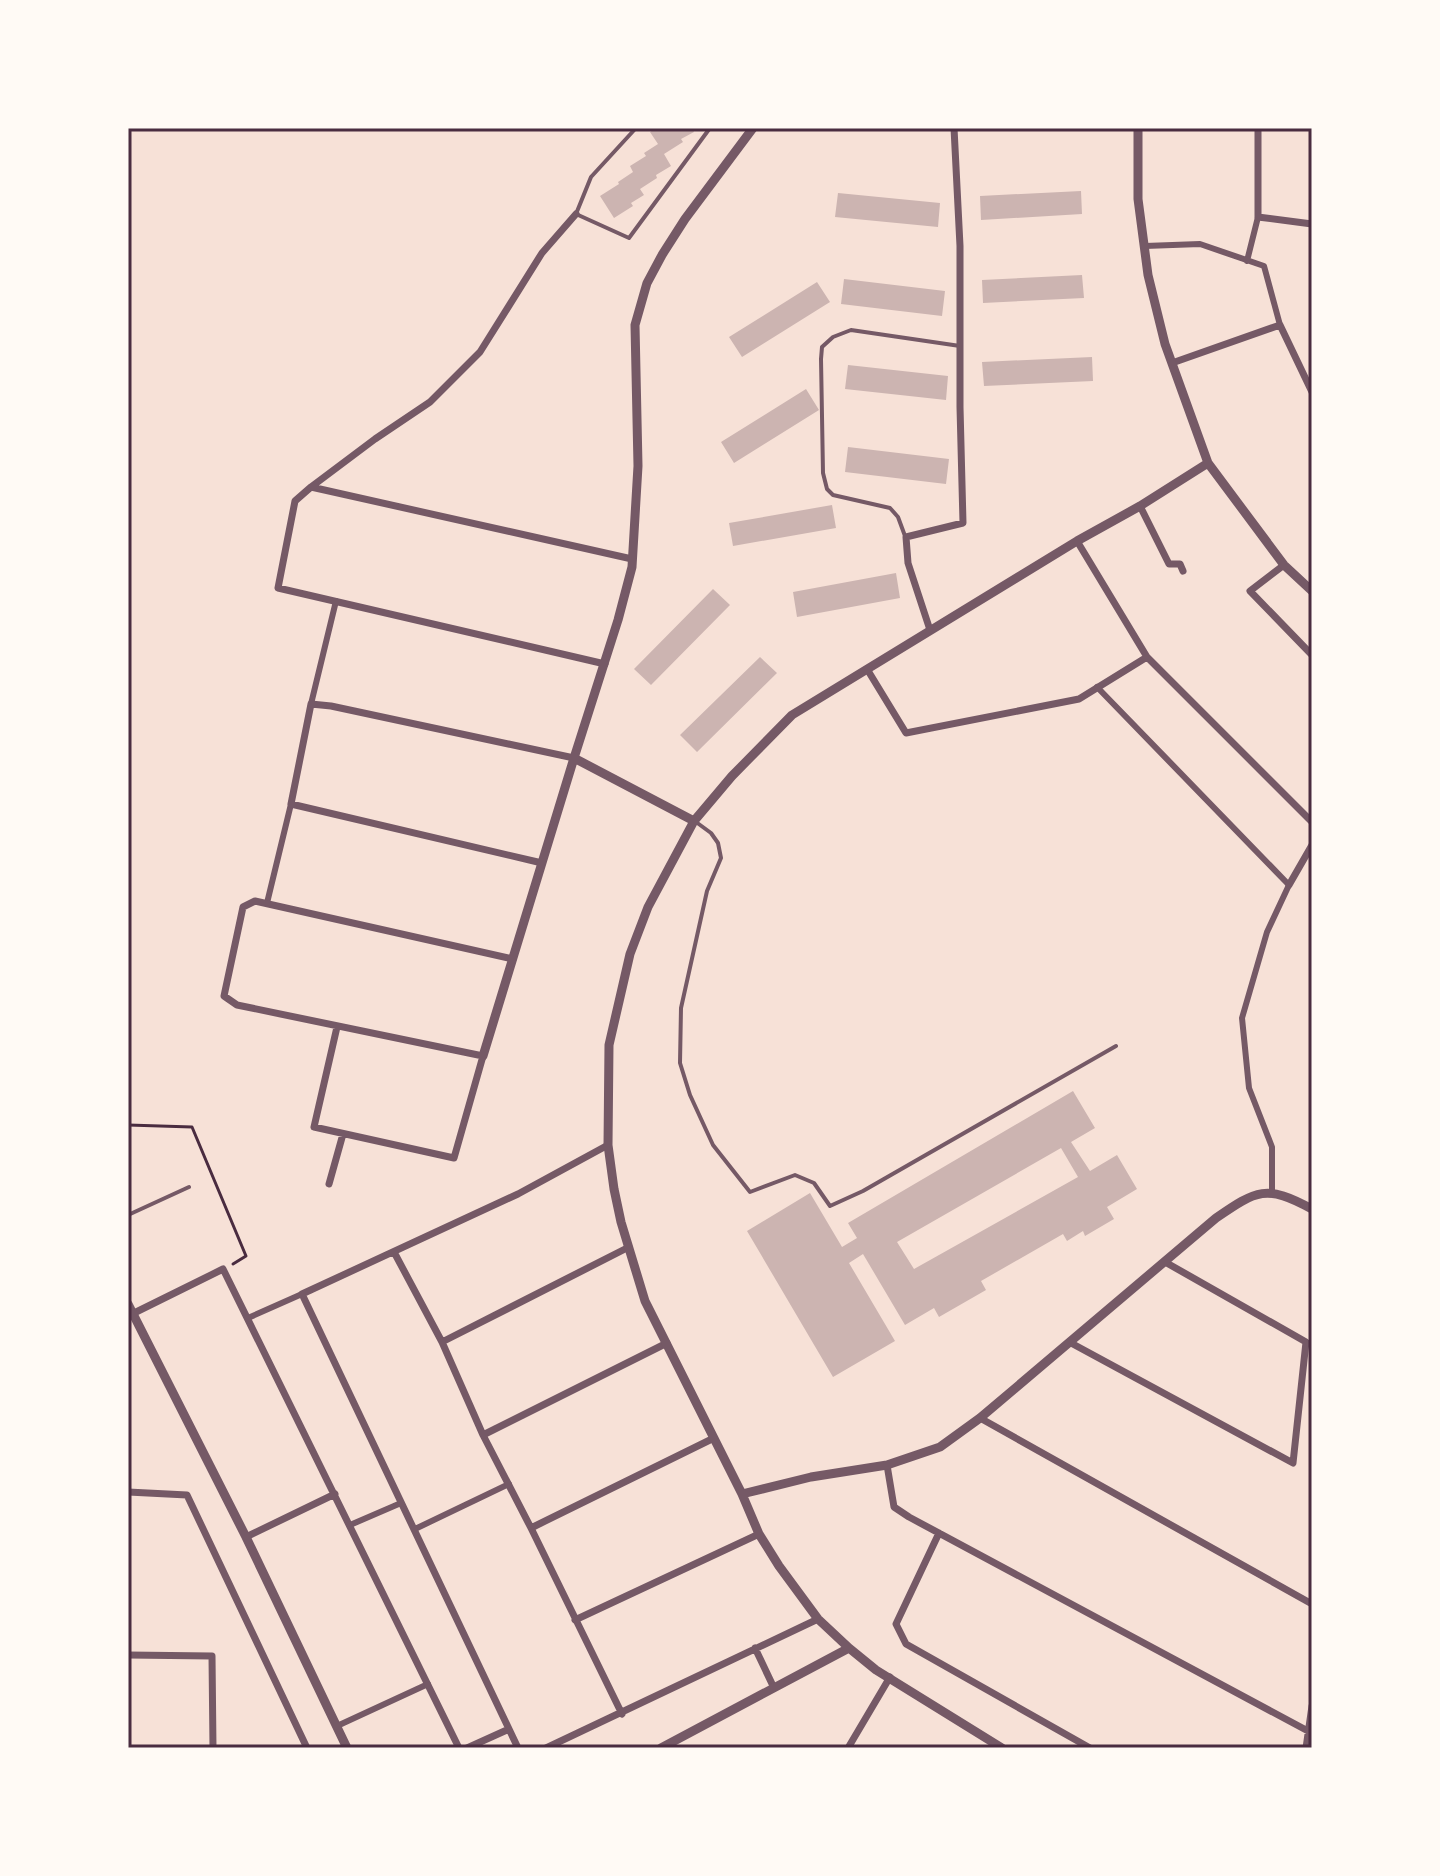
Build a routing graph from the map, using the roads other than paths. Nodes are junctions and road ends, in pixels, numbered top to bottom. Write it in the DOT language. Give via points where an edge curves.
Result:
graph roads {
  1 [pos="636,128"];
  2 [pos="710,128"];
  3 [pos="753,128"];
  4 [pos="954,128"];
  5 [pos="1138,128"];
  6 [pos="1258,128"];
  7 [pos="576,214"];
  8 [pos="1258,217"];
  9 [pos="1312,224"];
  10 [pos="1145,246"];
  11 [pos="1247,261"];
  12 [pos="1280,325"];
  13 [pos="960,346"];
  14 [pos="1172,363"];
  15 [pos="1312,392"];
  16 [pos="1208,463"];
  17 [pos="311,487"];
  18 [pos="1140,506"];
  19 [pos="906,537"];
  20 [pos="1077,541"];
  21 [pos="632,559"];
  22 [pos="1284,565"];
  23 [pos="1183,571"];
  24 [pos="1312,591"];
  25 [pos="336,601"];
  26 [pos="930,630"];
  27 [pos="1312,655"];
  28 [pos="1147,657"];
  29 [pos="605,664"];
  30 [pos="867,669"];
  31 [pos="1097,687"];
  32 [pos="311,704"];
  33 [pos="574,758"];
  34 [pos="291,804"];
  35 [pos="694,821"];
  36 [pos="1312,822"];
  37 [pos="1312,845"];
  38 [pos="542,863"];
  39 [pos="1289,885"];
  40 [pos="267,903"];
  41 [pos="513,959"];
  42 [pos="337,1027"];
  43 [pos="1116,1046"];
  44 [pos="483,1056"];
  45 [pos="343,1134"];
  46 [pos="608,1145"];
  47 [pos="329,1184"];
  48 [pos="189,1187"];
  49 [pos="1272,1191"];
  50 [pos="1312,1209"];
  51 [pos="128,1215"];
  52 [pos="629,1247"];
  53 [pos="394,1252"];
  54 [pos="1165,1262"];
  55 [pos="302,1294"];
  56 [pos="130,1311"];
  57 [pos="248,1318"];
  58 [pos="442,1342"];
  59 [pos="667,1343"];
  60 [pos="1071,1343"];
  61 [pos="980,1418"];
  62 [pos="483,1435"];
  63 [pos="714,1438"];
  64 [pos="887,1465"];
  65 [pos="509,1484"];
  66 [pos="128,1492"];
  67 [pos="335,1494"];
  68 [pos="742,1494"];
  69 [pos="401,1503"];
  70 [pos="350,1525"];
  71 [pos="531,1528"];
  72 [pos="415,1529"];
  73 [pos="939,1533"];
  74 [pos="759,1534"];
  75 [pos="246,1537"];
  76 [pos="1312,1604"];
  77 [pos="818,1619"];
  78 [pos="575,1620"];
  79 [pos="755,1648"];
  80 [pos="849,1648"];
  81 [pos="128,1655"];
  82 [pos="890,1677"];
  83 [pos="428,1684"];
  84 [pos="774,1688"];
  85 [pos="1312,1706"];
  86 [pos="622,1714"];
  87 [pos="336,1726"];
  88 [pos="509,1729"];
  89 [pos="1308,1731"];
  90 [pos="213,1748"];
  91 [pos="307,1748"];
  92 [pos="347,1748"];
  93 [pos="459,1748"];
  94 [pos="467,1748"];
  95 [pos="518,1748"];
  96 [pos="546,1748"];
  97 [pos="661,1748"];
  98 [pos="848,1748"];
  99 [pos="1002,1748"];
  100 [pos="1090,1748"];
  101 [pos="1306,1748"];
  1 -- 7 [label="lane" via="591,177"];
  2 -- 7 [label="lane" via="629,238"];
  3 -- 21 [label="street" via="662,255 635,325 638,466"];
  4 -- 13 [label="street"];
  5 -- 10 [label="street" via="1138,199"];
  6 -- 8 [label="street"];
  7 -- 17 [label="street" via="542,253 480,352 430,402"];
  8 -- 9 [label="street"];
  8 -- 11 [label="street"];
  10 -- 11 [label="street" via="1200,244"];
  10 -- 14 [label="street"];
  11 -- 12 [label="street" via="1264,266"];
  12 -- 14 [label="street"];
  12 -- 15 [label="street"];
  13 -- 19 [label="street" via="963,523"];
  13 -- 19 [label="lane" via="851,330 822,347 827,489 833,495 890,508"];
  14 -- 16 [label="street"];
  16 -- 18 [label="street"];
  16 -- 22 [label="street"];
  17 -- 21 [label="street"];
  17 -- 25 [label="street" via="295,501 278,588"];
  18 -- 20 [label="street"];
  18 -- 23 [label="street" via="1169,564 1180,564"];
  19 -- 26 [label="street" via="908,563"];
  20 -- 26 [label="street"];
  20 -- 28 [label="street"];
  21 -- 29 [label="street"];
  22 -- 24 [label="street"];
  22 -- 27 [label="street" via="1250,591"];
  25 -- 29 [label="street"];
  25 -- 32 [label="street"];
  26 -- 30 [label="street"];
  28 -- 31 [label="street"];
  28 -- 36 [label="street"];
  29 -- 33 [label="street"];
  30 -- 31 [label="street" via="906,733 1079,699"];
  30 -- 35 [label="street" via="792,715"];
  31 -- 39 [label="street"];
  32 -- 33 [label="street"];
  32 -- 34 [label="street"];
  33 -- 35 [label="street"];
  33 -- 38 [label="street"];
  34 -- 38 [label="street"];
  34 -- 40 [label="street"];
  35 -- 43 [label="lane" via="711,833 721,858 707,891 681,1008 680,1063 713,1145 750,1192 795,1175 814,1183 830,1206"];
  35 -- 46 [label="street" via="648,907 630,954 609,1045"];
  37 -- 39 [label="street"];
  38 -- 41 [label="street"];
  39 -- 49 [label="street" via="1267,932 1242,1018 1249,1088 1272,1147"];
  40 -- 41 [label="street"];
  40 -- 42 [label="street" via="243,907 224,996 237,1005"];
  41 -- 44 [label="street"];
  42 -- 44 [label="street"];
  42 -- 45 [label="street" via="314,1127"];
  44 -- 45 [label="street" via="454,1158"];
  45 -- 47 [label="street"];
  46 -- 52 [label="street"];
  46 -- 53 [label="street"];
  48 -- 51 [label="lane"];
  49 -- 50 [label="street"];
  49 -- 54 [label="street" via="1243,1199"];
  52 -- 58 [label="street"];
  52 -- 59 [label="street" via="645,1301"];
  53 -- 55 [label="street"];
  53 -- 58 [label="street"];
  54 -- 60 [label="street"];
  54 -- 60 [label="street" via="1306,1342 1293,1463"];
  55 -- 57 [label="street"];
  55 -- 69 [label="street"];
  56 -- 57 [label="street" via="223,1269"];
  56 -- 75 [label="street"];
  57 -- 67 [label="street"];
  58 -- 62 [label="street"];
  59 -- 62 [label="street"];
  59 -- 63 [label="street"];
  60 -- 61 [label="street"];
  61 -- 64 [label="street" via="940,1447"];
  61 -- 76 [label="street"];
  62 -- 65 [label="street"];
  63 -- 68 [label="street"];
  63 -- 71 [label="street"];
  64 -- 68 [label="street"];
  64 -- 73 [label="street" via="894,1507"];
  65 -- 71 [label="street"];
  65 -- 72 [label="street"];
  66 -- 91 [label="street" via="187,1495"];
  67 -- 70 [label="street"];
  67 -- 75 [label="street"];
  68 -- 74 [label="street"];
  69 -- 70 [label="street"];
  69 -- 72 [label="street"];
  70 -- 83 [label="street"];
  71 -- 78 [label="street"];
  72 -- 88 [label="street"];
  73 -- 89 [label="street"];
  73 -- 100 [label="street" via="896,1624 906,1644"];
  74 -- 77 [label="street"];
  74 -- 78 [label="street"];
  75 -- 87 [label="street"];
  77 -- 79 [label="street"];
  77 -- 80 [label="street"];
  78 -- 86 [label="street"];
  79 -- 84 [label="street"];
  79 -- 86 [label="street"];
  80 -- 82 [label="street"];
  80 -- 84 [label="street"];
  81 -- 90 [label="street" via="212,1656"];
  82 -- 98 [label="street"];
  82 -- 99 [label="street"];
  83 -- 87 [label="street"];
  83 -- 93 [label="street"];
  84 -- 97 [label="street"];
  85 -- 89 [label="street"];
  86 -- 96 [label="street"];
  87 -- 92 [label="street"];
  88 -- 94 [label="street"];
  88 -- 95 [label="street"];
  89 -- 101 [label="street"];
}
